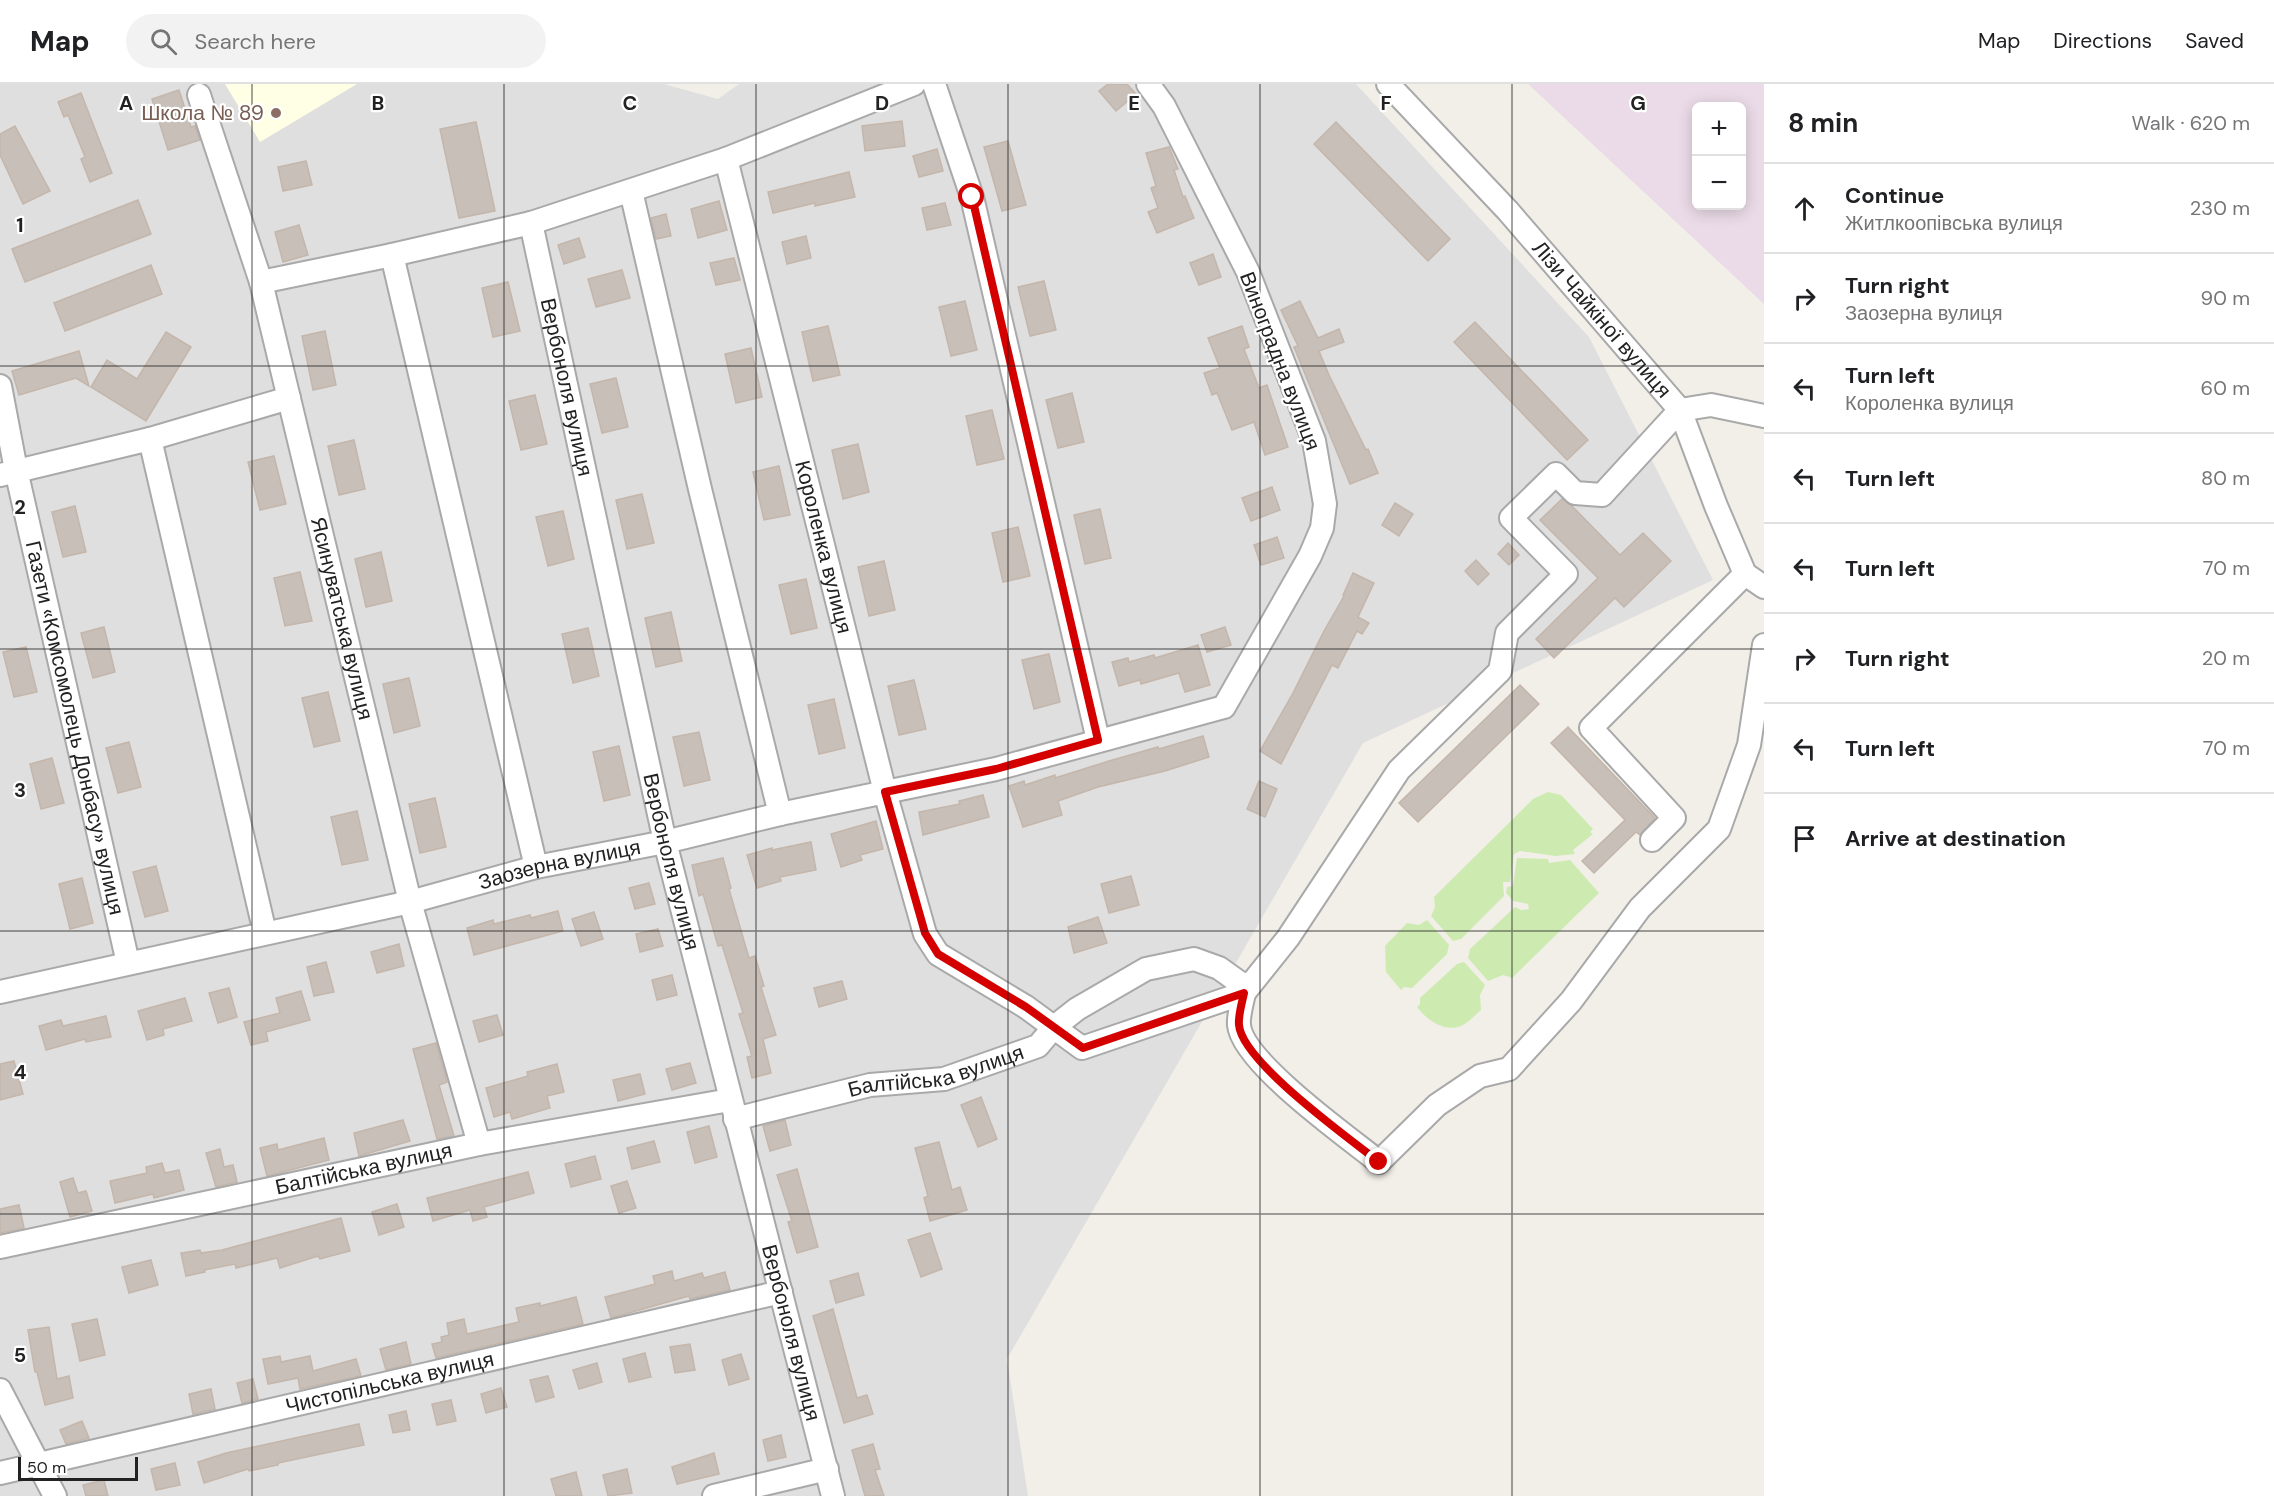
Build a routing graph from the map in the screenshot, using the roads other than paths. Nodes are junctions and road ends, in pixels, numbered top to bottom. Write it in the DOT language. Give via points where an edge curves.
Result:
graph roads {
  1 [pos="914,84"];
  2 [pos="934,84"];
  3 [pos="1148,84"];
  4 [pos="1388,84"];
  5 [pos="199,95"];
  6 [pos="726,159"];
  7 [pos="631,191"];
  8 [pos="531,223"];
  9 [pos="392,255"];
  10 [pos="261,282"];
  11 [pos="0,386"];
  12 [pos="289,398"];
  13 [pos="1680,410"];
  14 [pos="1764,416"];
  15 [pos="150,439"];
  16 [pos="8,473"];
  17 [pos="1755,580"];
  18 [pos="1764,645"];
  19 [pos="1224,707"];
  20 [pos="1098,740"];
  21 [pos="885,792"];
  22 [pos="780,814"];
  23 [pos="1652,840"];
  24 [pos="665,842"];
  25 [pos="536,867"];
  26 [pos="410,902"];
  27 [pos="266,933"];
  28 [pos="128,963"];
  29 [pos="1247,989"];
  30 [pos="0,992"];
  31 [pos="1054,1027"];
  32 [pos="733,1110"];
  33 [pos="479,1144"];
  34 [pos="0,1247"];
  35 [pos="781,1292"];
  36 [pos="0,1390"];
  37 [pos="39,1465"];
  38 [pos="826,1469"];
  39 [pos="0,1473"];
  40 [pos="55,1496"];
  41 [pos="714,1496"];
  42 [pos="834,1496"];
  1 -- 6 [label="street"];
  2 -- 20 [label="street" via="972,197"];
  3 -- 19 [label="street, Виноградна вулиця" via="1164,106 1248,272 1314,441 1325,504 1322,528 1310,556"];
  4 -- 13 [label="street, Лізи Чайкіної вулиця" via="1508,211"];
  5 -- 10 [label="street, Ясинуватська вулиця"];
  6 -- 7 [label="street"];
  6 -- 21 [label="street, Короленка вулиця"];
  7 -- 8 [label="street"];
  7 -- 22 [label="street"];
  8 -- 9 [label="street"];
  8 -- 24 [label="street, Вербоноля вулиця"];
  9 -- 10 [label="street"];
  9 -- 25 [label="street"];
  10 -- 12 [label="street, Ясинуватська вулиця"];
  11 -- 16 [label="street, Газети «Комсомолець Донбасу» вулиця"];
  12 -- 15 [label="street"];
  12 -- 26 [label="street, Ясинуватська вулиця"];
  13 -- 14 [label="street" via="1712,405"];
  13 -- 17 [label="street, Лізи Чайкіної вулиця" via="1716,506"];
  13 -- 29 [label="street" via="1602,495 1575,493 1556,474 1511,518 1566,574 1507,633 1500,671 1399,770 1288,938"];
  15 -- 16 [label="street"];
  15 -- 27 [label="street"];
  16 -- 28 [label="street, Газети «Комсомолець Донбасу» вулиця"];
  17 -- 23 [label="street" via="1591,728 1674,818"];
  18 -- 29 [label="street" via="1749,745 1719,829 1640,908 1571,1001 1509,1069 1480,1076 1437,1106 1379,1162 1280,1082 1246,1045 1239,1026"];
  19 -- 20 [label="street, Заозерна вулиця"];
  20 -- 21 [label="street, Заозерна вулиця" via="996,769"];
  21 -- 22 [label="street, Заозерна вулиця"];
  21 -- 31 [label="street, Короленка вулиця" via="925,933 938,954"];
  22 -- 24 [label="street, Заозерна вулиця"];
  24 -- 25 [label="street, Заозерна вулиця"];
  24 -- 32 [label="street, Вербоноля вулиця"];
  25 -- 26 [label="street, Заозерна вулиця"];
  26 -- 27 [label="street, Заозерна вулиця"];
  26 -- 33 [label="street, Ясинуватська вулиця"];
  27 -- 28 [label="street, Заозерна вулиця"];
  28 -- 30 [label="street, Заозерна вулиця"];
  29 -- 31 [label="street" via="1083,1048"];
  29 -- 31 [label="street, Балтійська вулиця" via="1219,969 1194,959 1146,969"];
  31 -- 32 [label="street, Балтійська вулиця" via="1038,1046 944,1079 870,1085"];
  32 -- 33 [label="street, Балтійська вулиця"];
  32 -- 35 [label="street, Вербоноля вулиця"];
  33 -- 34 [label="street, Балтійська вулиця"];
  35 -- 37 [label="street, Чистопільська вулиця"];
  35 -- 38 [label="street, Вербоноля вулиця"];
  36 -- 37 [label="street"];
  37 -- 39 [label="street, Чистопільська вулиця"];
  37 -- 40 [label="street"];
  38 -- 41 [label="street"];
  38 -- 42 [label="street, Вербоноля вулиця"];
}
